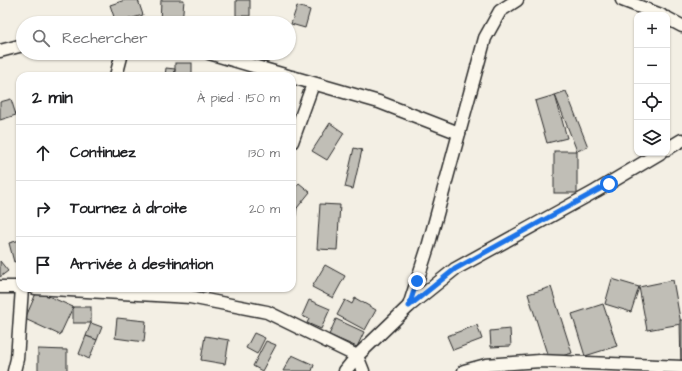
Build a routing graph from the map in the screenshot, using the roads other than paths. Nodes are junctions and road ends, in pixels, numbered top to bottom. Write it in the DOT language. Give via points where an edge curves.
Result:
graph roads {
  1 [pos="517,0"];
  2 [pos="622,0"];
  3 [pos="653,12"];
  4 [pos="670,20"];
  5 [pos="682,26"];
  6 [pos="16,47"];
  7 [pos="0,51"];
  8 [pos="120,60"];
  9 [pos="234,60"];
  10 [pos="117,72"];
  11 [pos="274,72"];
  12 [pos="296,78"];
  13 [pos="313,84"];
  14 [pos="296,131"];
  15 [pos="459,134"];
  16 [pos="682,140"];
  17 [pos="670,147"];
  18 [pos="655,156"];
  19 [pos="0,287"];
  20 [pos="16,288"];
  21 [pos="21,292"];
  22 [pos="104,292"];
  23 [pos="409,306"];
  24 [pos="356,356"];
  25 [pos="682,367"];
  26 [pos="14,371"];
  27 [pos="345,371"];
  28 [pos="363,371"];
  29 [pos="464,371"];
  1 -- 15 [label="street" via="500,11 485,38"];
  2 -- 3 [label="street"];
  4 -- 5 [label="street"];
  6 -- 7 [label="street"];
  8 -- 10 [label="street"];
  9 -- 11 [label="street"];
  12 -- 13 [label="street"];
  13 -- 14 [label="street"];
  13 -- 15 [label="street" via="379,102"];
  15 -- 23 [label="street"];
  16 -- 17 [label="street"];
  18 -- 23 [label="street" via="596,192 455,269"];
  19 -- 20 [label="street"];
  21 -- 26 [label="street"];
  22 -- 24 [label="street" via="190,297 267,312"];
  23 -- 24 [label="street"];
  24 -- 27 [label="street"];
  24 -- 28 [label="street"];
  25 -- 29 [label="street" via="540,361 486,365"];
}
